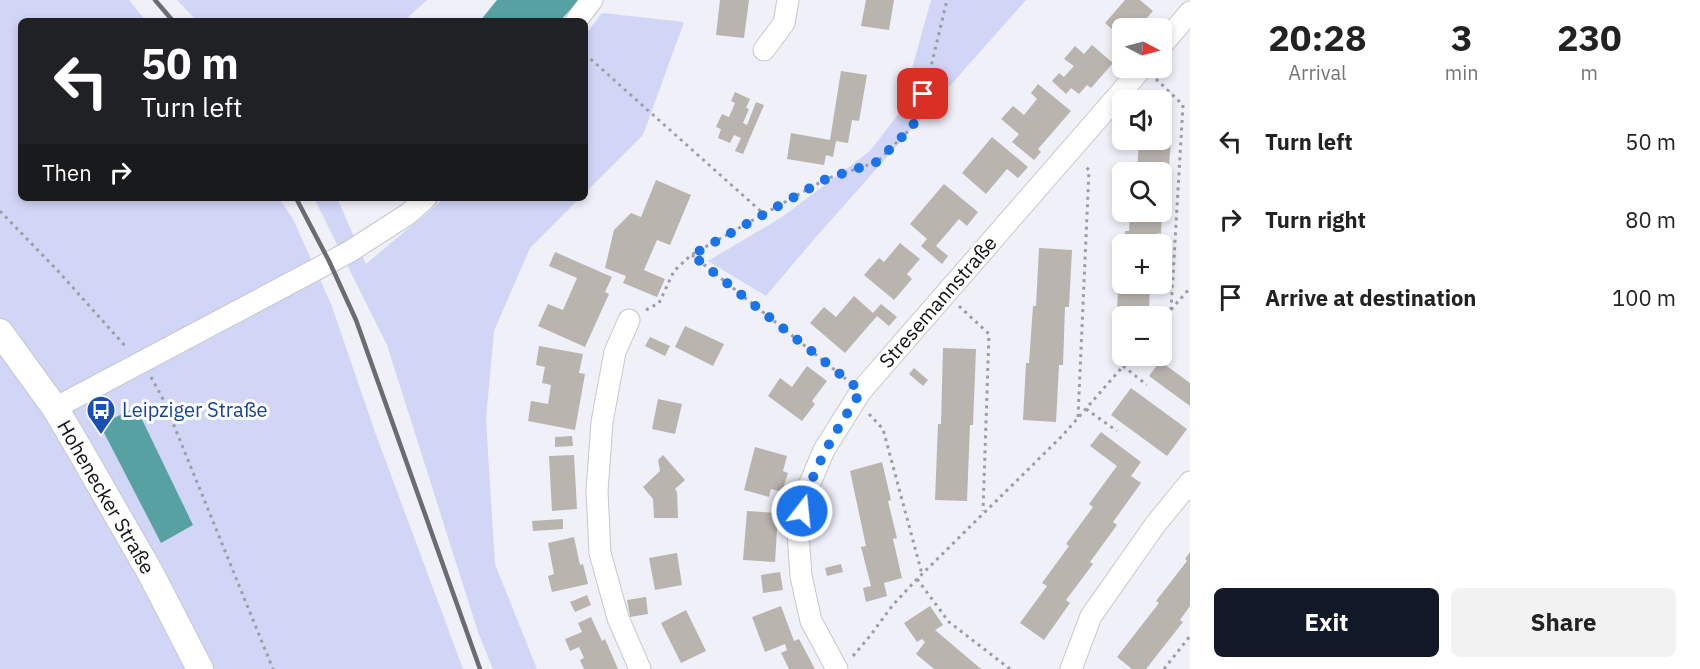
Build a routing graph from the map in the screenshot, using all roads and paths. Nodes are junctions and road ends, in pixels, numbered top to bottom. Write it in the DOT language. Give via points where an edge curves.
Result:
graph roads {
  1 [pos="592,0"];
  2 [pos="788,0"];
  3 [pos="947,0"];
  4 [pos="1190,12"];
  5 [pos="578,18"];
  6 [pos="1172,33"];
  7 [pos="764,50"];
  8 [pos="588,57"];
  9 [pos="1146,78"];
  10 [pos="1154,78"];
  11 [pos="1089,170"];
  12 [pos="422,201"];
  13 [pos="0,211"];
  14 [pos="765,215"];
  15 [pos="692,255"];
  16 [pos="1190,288"];
  17 [pos="957,304"];
  18 [pos="1171,306"];
  19 [pos="1172,309"];
  20 [pos="629,320"];
  21 [pos="0,332"];
  22 [pos="142,362"];
  23 [pos="1122,366"];
  24 [pos="1147,385"];
  25 [pos="861,391"];
  26 [pos="55,408"];
  27 [pos="1086,409"];
  28 [pos="870,415"];
  29 [pos="1077,419"];
  30 [pos="1117,431"];
  31 [pos="1190,482"];
  32 [pos="982,513"];
  33 [pos="922,574"];
  34 [pos="917,579"];
  35 [pos="1190,636"];
  36 [pos="843,665"];
  37 [pos="200,669"];
  38 [pos="273,669"];
  39 [pos="640,669"];
  40 [pos="1010,669"];
  41 [pos="1071,669"];
  42 [pos="1164,669"];
  1 -- 5 [label="street"];
  2 -- 7 [label="street" via="784,23"];
  3 -- 14 [label="path" via="913,126 877,162 826,179"];
  4 -- 6 [label="street"];
  8 -- 14 [label="path"];
  9 -- 25 [label="street, Stresemannstraße"];
  10 -- 18 [label="path" via="1183,105"];
  11 -- 29 [label="path"];
  12 -- 22 [label="street" via="349,252"];
  13 -- 22 [label="path"];
  14 -- 15 [label="path"];
  15 -- 20 [label="path" via="674,271 659,303"];
  15 -- 25 [label="path"];
  16 -- 19 [label="path"];
  17 -- 32 [label="path, Stresemannstraße" via="990,334"];
  20 -- 39 [label="street" via="615,352 602,422 597,491 600,553 618,618"];
  21 -- 26 [label="street, Hohenecker Straße"];
  22 -- 26 [label="street"];
  22 -- 38 [label="path" via="164,401"];
  23 -- 24 [label="path"];
  23 -- 27 [label="path"];
  25 -- 36 [label="street, Stresemannstraße" via="824,450 807,490 798,533 801,576 811,621"];
  26 -- 37 [label="street, Hohenecker Straße" via="151,574"];
  27 -- 29 [label="path"];
  27 -- 30 [label="path"];
  28 -- 33 [label="path" via="884,429"];
  29 -- 32 [label="path"];
  31 -- 41 [label="street" via="1091,616"];
  32 -- 33 [label="path"];
  33 -- 34 [label="path"];
  34 -- 36 [label="path"];
  34 -- 40 [label="path" via="949,622"];
  35 -- 42 [label="path"];
}
